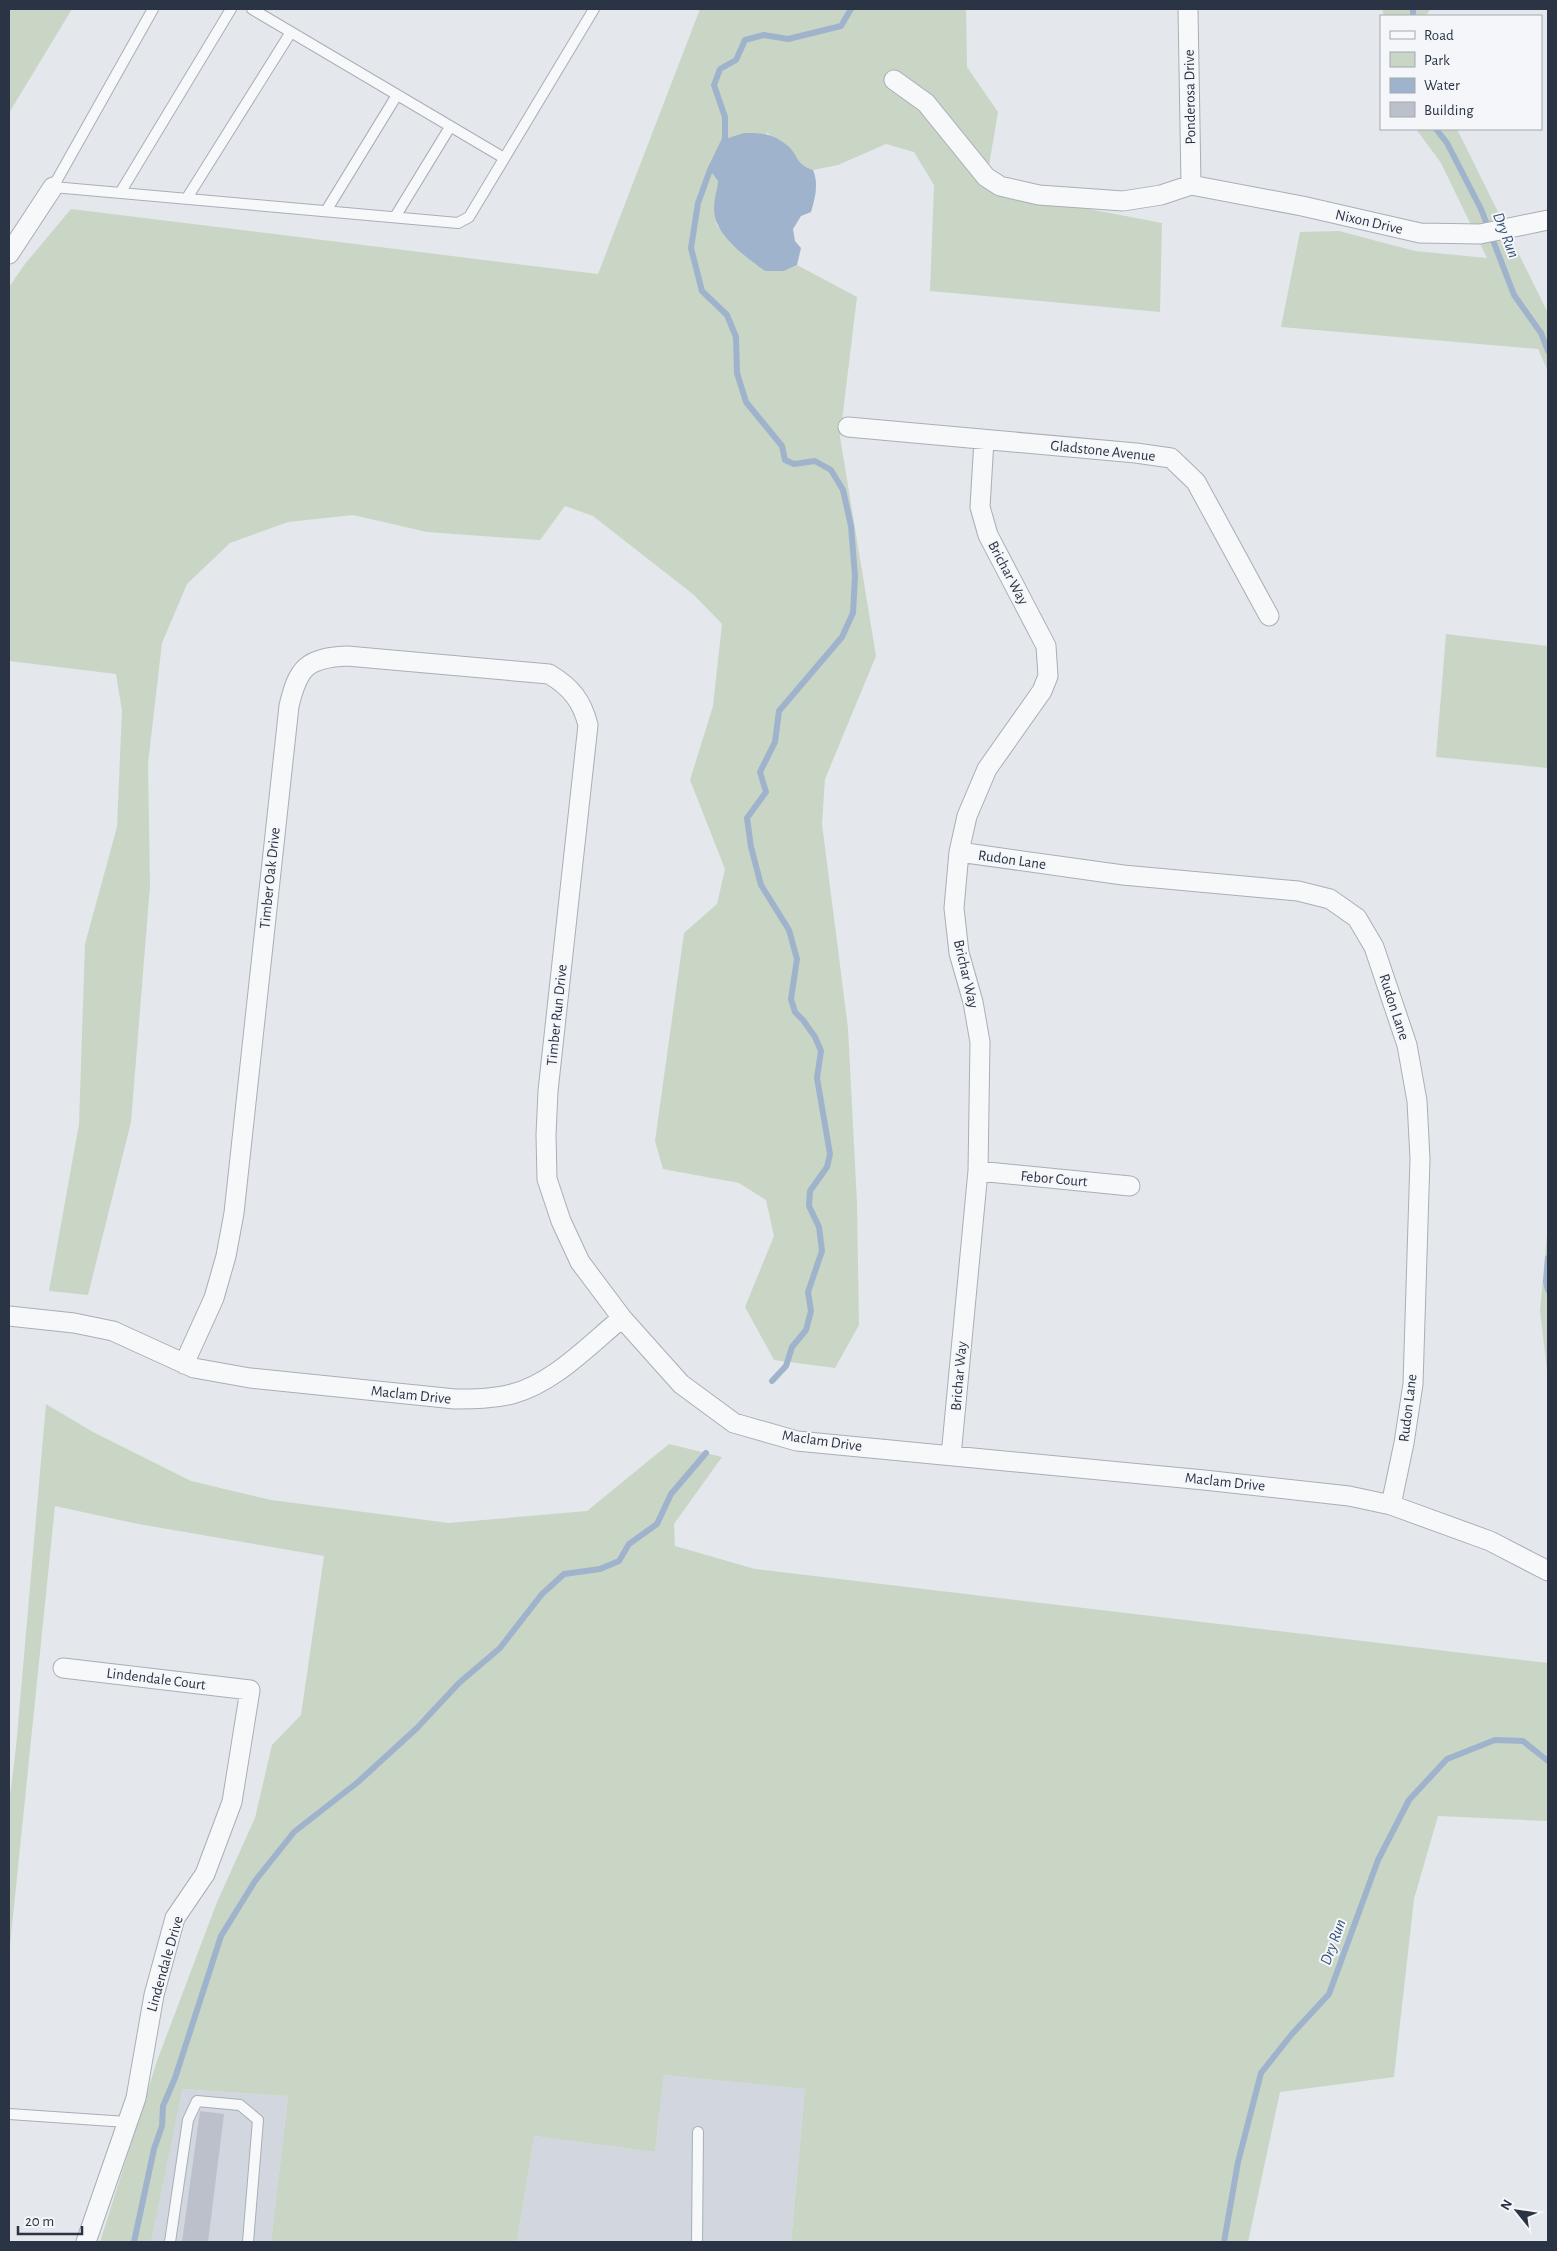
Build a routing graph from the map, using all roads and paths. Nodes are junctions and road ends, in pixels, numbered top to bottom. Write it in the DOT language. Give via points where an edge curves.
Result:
graph roads {
  1 [pos="153,9"];
  2 [pos="231,9"];
  3 [pos="252,9"];
  4 [pos="594,9"];
  5 [pos="1188,9"];
  6 [pos="291,32"];
  7 [pos="894,80"];
  8 [pos="398,95"];
  9 [pos="450,126"];
  10 [pos="504,158"];
  11 [pos="1191,185"];
  12 [pos="53,186"];
  13 [pos="120,192"];
  14 [pos="186,198"];
  15 [pos="326,211"];
  16 [pos="395,217"];
  17 [pos="1548,220"];
  18 [pos="9,254"];
  19 [pos="848,427"];
  20 [pos="984,440"];
  21 [pos="1269,616"];
  22 [pos="576,696"];
  23 [pos="960,852"];
  24 [pos="978,1172"];
  25 [pos="1130,1186"];
  26 [pos="9,1316"];
  27 [pos="622,1318"];
  28 [pos="184,1364"];
  29 [pos="951,1456"];
  30 [pos="1391,1505"];
  31 [pos="1548,1571"];
  32 [pos="62,1668"];
  33 [pos="250,1690"];
  34 [pos="9,2114"];
  35 [pos="127,2122"];
  36 [pos="698,2132"];
  37 [pos="86,2242"];
  38 [pos="170,2242"];
  39 [pos="248,2242"];
  40 [pos="697,2242"];
  1 -- 12 [label="lane"];
  2 -- 13 [label="lane"];
  3 -- 6 [label="lane"];
  4 -- 10 [label="lane"];
  5 -- 11 [label="street, Ponderosa Drive"];
  6 -- 8 [label="lane"];
  6 -- 14 [label="lane"];
  7 -- 11 [label="street" via="926,103 986,177 1000,186 1039,194 1124,201 1161,195"];
  8 -- 9 [label="lane"];
  8 -- 15 [label="lane"];
  9 -- 10 [label="lane"];
  9 -- 16 [label="lane"];
  10 -- 16 [label="lane" via="469,217 458,223"];
  11 -- 17 [label="street, Nixon Drive" via="1420,233 1480,234"];
  12 -- 13 [label="lane"];
  12 -- 18 [label="street"];
  13 -- 14 [label="lane"];
  14 -- 15 [label="lane"];
  15 -- 16 [label="lane"];
  19 -- 20 [label="street, Gladstone Avenue"];
  20 -- 21 [label="street, Gladstone Avenue" via="1171,458 1196,482"];
  20 -- 23 [label="street, Brichar Way" via="980,507 988,535 1046,646 1048,676 1042,691 987,769 967,816"];
  22 -- 27 [label="street, Timber Run Drive" via="588,725 548,1091 547,1180 580,1262"];
  22 -- 28 [label="street, Timber Oak Drive" via="563,682 549,674 347,656 324,657 298,676 289,706 234,1212 214,1298"];
  23 -- 24 [label="street, Brichar Way" via="954,908 959,953 980,1042"];
  23 -- 30 [label="street, Rudon Lane" via="1123,875 1298,891 1330,899 1357,918 1374,946 1407,1046 1417,1101 1420,1159 1413,1384"];
  24 -- 25 [label="street, Febor Court"];
  24 -- 29 [label="street, Brichar Way"];
  26 -- 28 [label="street, Maclam Drive" via="113,1331"];
  27 -- 28 [label="street, Maclam Drive" via="540,1382 512,1394 483,1398 455,1399 250,1378"];
  27 -- 29 [label="street, Maclam Drive" via="681,1384 734,1423 797,1441"];
  29 -- 30 [label="street, Maclam Drive" via="1349,1496"];
  30 -- 31 [label="street, Maclam Drive" via="1490,1541"];
  32 -- 33 [label="street, Lindendale Court"];
  33 -- 35 [label="street, Lindendale Drive" via="232,1802 205,1874 175,1918 154,1995 136,2098"];
  34 -- 35 [label="lane"];
  35 -- 37 [label="street, Lindendale Drive"];
  36 -- 40 [label="lane"];
  38 -- 39 [label="lane" via="188,2120 197,2101 240,2105 258,2120"];
}
